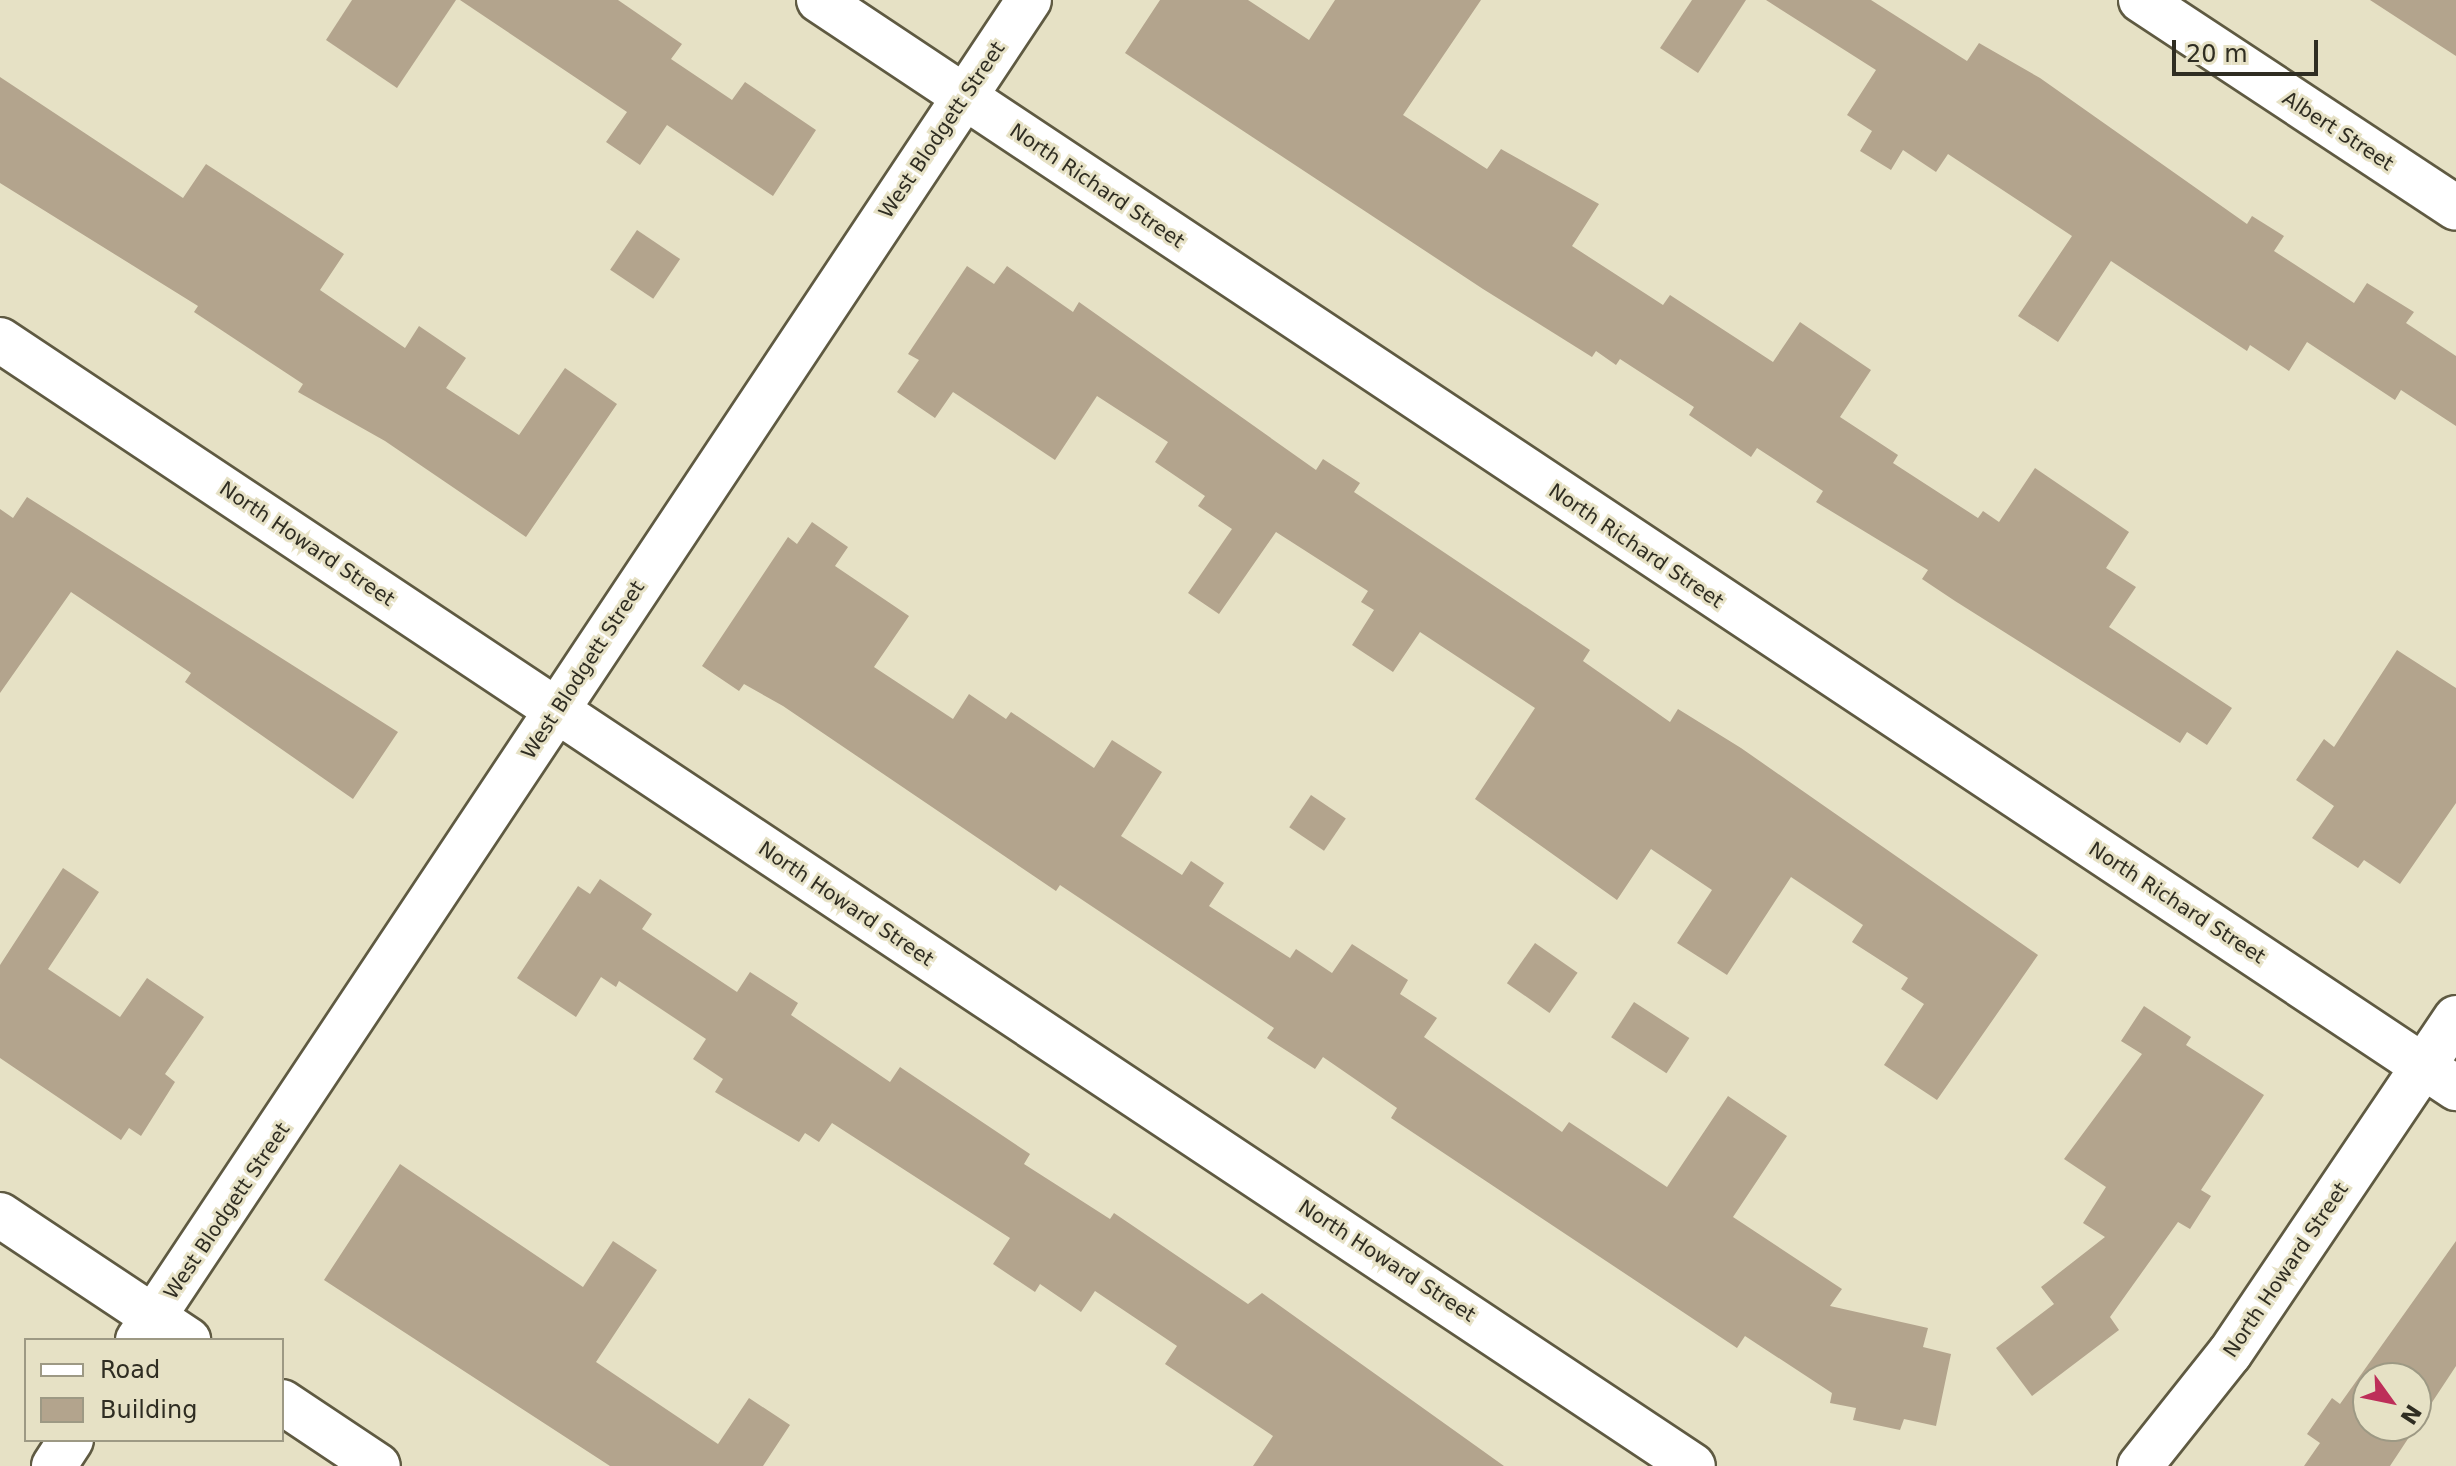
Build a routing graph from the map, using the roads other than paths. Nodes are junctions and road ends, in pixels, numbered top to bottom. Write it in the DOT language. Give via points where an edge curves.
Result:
graph roads {
  1 [pos="819,0"];
  2 [pos="1029,0"];
  3 [pos="2141,0"];
  4 [pos="964,97"];
  5 [pos="2456,208"];
  6 [pos="0,340"];
  7 [pos="556,710"];
  8 [pos="2456,1018"];
  9 [pos="2440,1078"];
  10 [pos="0,1215"];
  11 [pos="160,1332"];
  12 [pos="284,1403"];
  13 [pos="70,1442"];
  14 [pos="54,1466"];
  15 [pos="378,1466"];
  16 [pos="1693,1466"];
  17 [pos="2140,1466"];
  1 -- 4 [label="street, North Richard Street"];
  2 -- 4 [label="street, West Blodgett Street"];
  3 -- 5 [label="street, Albert Street"];
  4 -- 7 [label="street, West Blodgett Street"];
  4 -- 9 [label="street, North Richard Street"];
  6 -- 7 [label="street, North Howard Street"];
  7 -- 11 [label="street, West Blodgett Street"];
  7 -- 16 [label="street, North Howard Street"];
  8 -- 9 [label="street, North Howard Street"];
  9 -- 17 [label="street, North Howard Street"];
  10 -- 11 [label="street"];
  12 -- 15 [label="street"];
  13 -- 14 [label="street"];
}
